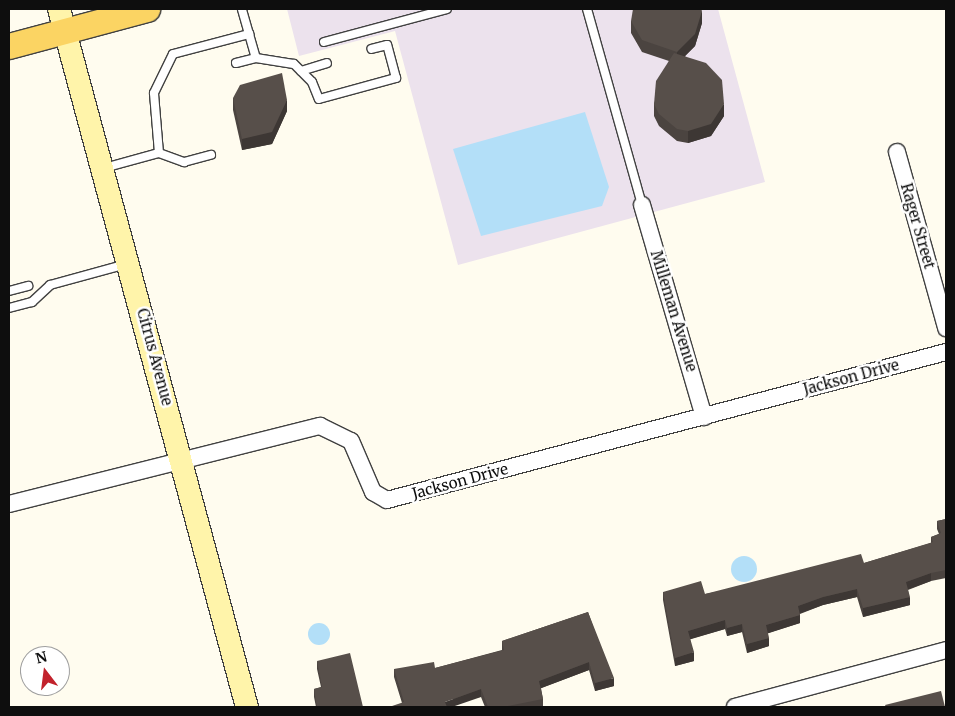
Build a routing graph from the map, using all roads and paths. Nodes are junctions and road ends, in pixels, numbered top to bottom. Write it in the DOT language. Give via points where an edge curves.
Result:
graph roads {
  1 [pos="147,9"];
  2 [pos="242,9"];
  3 [pos="447,9"];
  4 [pos="587,9"];
  5 [pos="62,20"];
  6 [pos="249,34"];
  7 [pos="324,42"];
  8 [pos="9,46"];
  9 [pos="371,49"];
  10 [pos="256,58"];
  11 [pos="236,63"];
  12 [pos="327,63"];
  13 [pos="301,70"];
  14 [pos="897,152"];
  15 [pos="159,153"];
  16 [pos="211,155"];
  17 [pos="102,168"];
  18 [pos="642,205"];
  19 [pos="130,263"];
  20 [pos="28,286"];
  21 [pos="9,291"];
  22 [pos="9,308"];
  23 [pos="946,328"];
  24 [pos="946,352"];
  25 [pos="704,416"];
  26 [pos="182,461"];
  27 [pos="9,504"];
  28 [pos="946,650"];
  29 [pos="247,707"];
  30 [pos="735,707"];
  1 -- 5 [label="main road"];
  2 -- 6 [label="lane"];
  3 -- 7 [label="lane"];
  4 -- 18 [label="lane"];
  5 -- 8 [label="main road"];
  5 -- 17 [label="main road, Citrus Avenue"];
  6 -- 10 [label="lane"];
  6 -- 15 [label="lane" via="173,54 154,94"];
  9 -- 13 [label="lane" via="387,46 396,78 319,100 312,82"];
  10 -- 11 [label="lane"];
  10 -- 13 [label="lane" via="294,64"];
  12 -- 13 [label="lane"];
  14 -- 23 [label="street, Rager Street"];
  15 -- 16 [label="lane" via="184,162"];
  15 -- 17 [label="lane"];
  17 -- 19 [label="main road, Citrus Avenue"];
  18 -- 25 [label="street, Milleman Avenue"];
  19 -- 22 [label="lane" via="50,285 32,302"];
  19 -- 26 [label="main road, Citrus Avenue"];
  20 -- 21 [label="lane"];
  24 -- 25 [label="street, Jackson Drive"];
  25 -- 26 [label="street, Jackson Drive" via="387,500 373,492 362,474 351,441 320,426"];
  26 -- 27 [label="street, Jackson Drive"];
  26 -- 29 [label="main road, Citrus Avenue"];
  28 -- 30 [label="street"];
}
